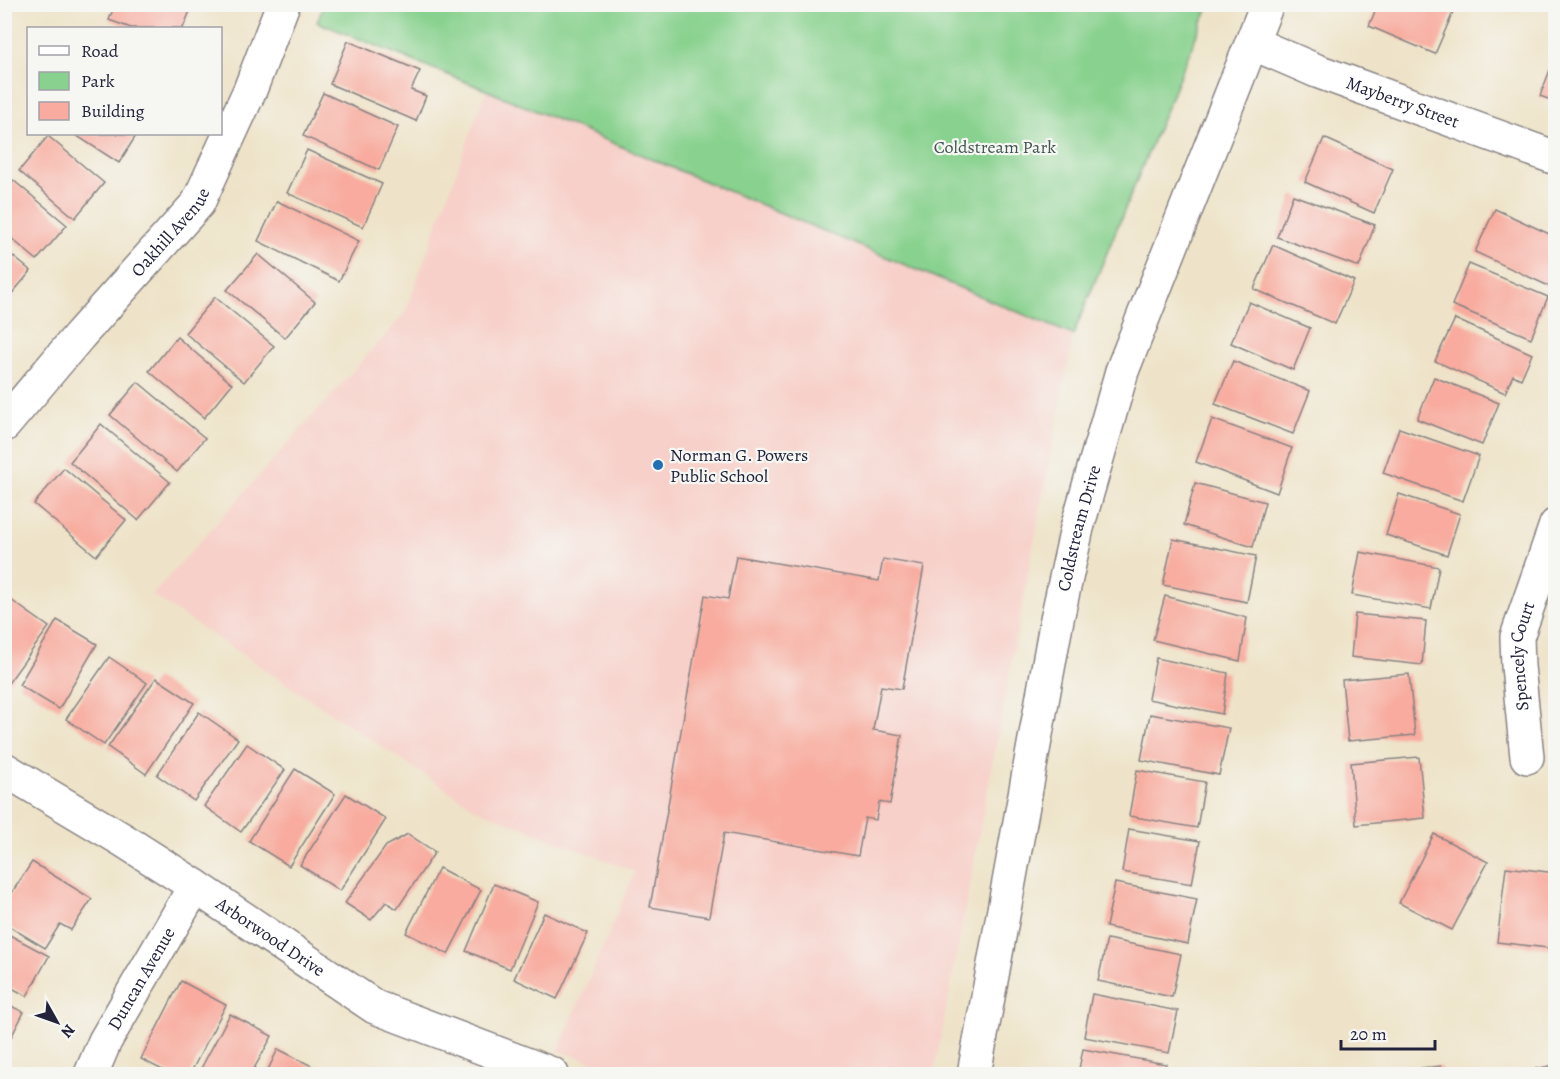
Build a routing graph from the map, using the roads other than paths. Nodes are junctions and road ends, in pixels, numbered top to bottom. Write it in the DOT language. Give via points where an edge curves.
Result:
graph roads {
  1 [pos="283,4"];
  2 [pos="1267,4"];
  3 [pos="1252,43"];
  4 [pos="1556,158"];
  5 [pos="4,425"];
  6 [pos="1556,525"];
  7 [pos="1527,757"];
  8 [pos="4,769"];
  9 [pos="195,886"];
  10 [pos="91,1074"];
  11 [pos="552,1074"];
  12 [pos="974,1074"];
  1 -- 5 [label="street, Oakhill Avenue" via="250,90 198,203"];
  2 -- 3 [label="street, Coldstream Drive"];
  3 -- 4 [label="street, Mayberry Street" via="1317,71"];
  3 -- 12 [label="street, Coldstream Drive" via="1122,371 1077,528"];
  6 -- 7 [label="street, Spencely Court" via="1517,637"];
  8 -- 9 [label="street, Arborwood Drive"];
  9 -- 10 [label="street, Duncan Avenue" via="105,1041"];
  9 -- 11 [label="street, Arborwood Drive" via="375,1007"];
}
